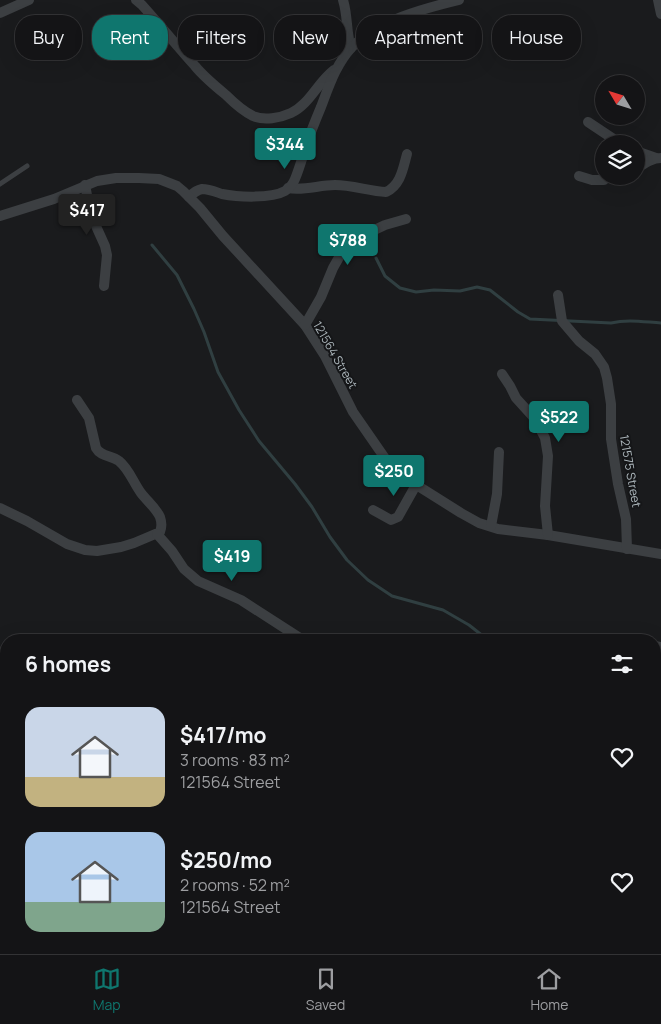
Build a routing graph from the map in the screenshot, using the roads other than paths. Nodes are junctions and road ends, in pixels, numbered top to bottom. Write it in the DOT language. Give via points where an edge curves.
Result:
graph roads {
  1 [pos="29,0"];
  2 [pos="136,0"];
  3 [pos="343,0"];
  4 [pos="459,0"];
  5 [pos="658,0"];
  6 [pos="0,13"];
  7 [pos="661,14"];
  8 [pos="351,48"];
  9 [pos="336,68"];
  10 [pos="588,122"];
  11 [pos="608,135"];
  12 [pos="645,153"];
  13 [pos="407,154"];
  14 [pos="659,158"];
  15 [pos="645,163"];
  16 [pos="27,166"];
  17 [pos="579,176"];
  18 [pos="595,180"];
  19 [pos="0,184"];
  20 [pos="84,185"];
  21 [pos="288,188"];
  22 [pos="189,197"];
  23 [pos="0,216"];
  24 [pos="406,219"];
  25 [pos="104,286"];
  26 [pos="558,295"];
  27 [pos="305,325"];
  28 [pos="502,374"];
  29 [pos="77,400"];
  30 [pos="499,452"];
  31 [pos="416,485"];
  32 [pos="0,508"];
  33 [pos="373,510"];
  34 [pos="491,526"];
  35 [pos="157,534"];
  36 [pos="548,536"];
  37 [pos="627,549"];
  38 [pos="661,554"];
  39 [pos="294,634"];
  1 -- 6 [label="street"];
  2 -- 9 [label="street" via="210,82 254,116 284,116 300,108"];
  3 -- 8 [label="street"];
  4 -- 8 [label="street" via="393,21"];
  5 -- 7 [label="street"];
  8 -- 9 [label="street"];
  9 -- 21 [label="street" via="295,179"];
  10 -- 11 [label="street"];
  12 -- 14 [label="street"];
  13 -- 21 [label="street" via="398,180 386,192 343,185 302,190"];
  14 -- 15 [label="street"];
  16 -- 19 [label="lane"];
  17 -- 18 [label="street"];
  20 -- 22 [label="street, 121564 Street" via="116,178 159,179 177,186"];
  20 -- 23 [label="street, 121564 Street" via="54,199"];
  20 -- 25 [label="street" via="107,255"];
  21 -- 22 [label="street" via="274,194 239,196 204,189"];
  22 -- 27 [label="street, 121564 Street"];
  24 -- 27 [label="street" via="349,242"];
  26 -- 37 [label="street, 121575 Street" via="562,321 595,354 608,378 612,404 611,439 626,519"];
  27 -- 31 [label="street, 121564 Street" via="353,412 377,447 399,474"];
  28 -- 36 [label="street" via="545,438"];
  29 -- 35 [label="street" via="89,418 98,452 126,468 158,514 162,525"];
  30 -- 34 [label="street" via="497,494"];
  31 -- 33 [label="street" via="398,517 392,520"];
  31 -- 34 [label="street, 121564 Street" via="460,513"];
  32 -- 35 [label="street" via="67,544 85,550 108,550"];
  34 -- 36 [label="street, 121564 Street"];
  35 -- 39 [label="street" via="184,569 198,581 241,600"];
  36 -- 37 [label="street, 121564 Street"];
  37 -- 38 [label="street, 121564 Street"];
}
